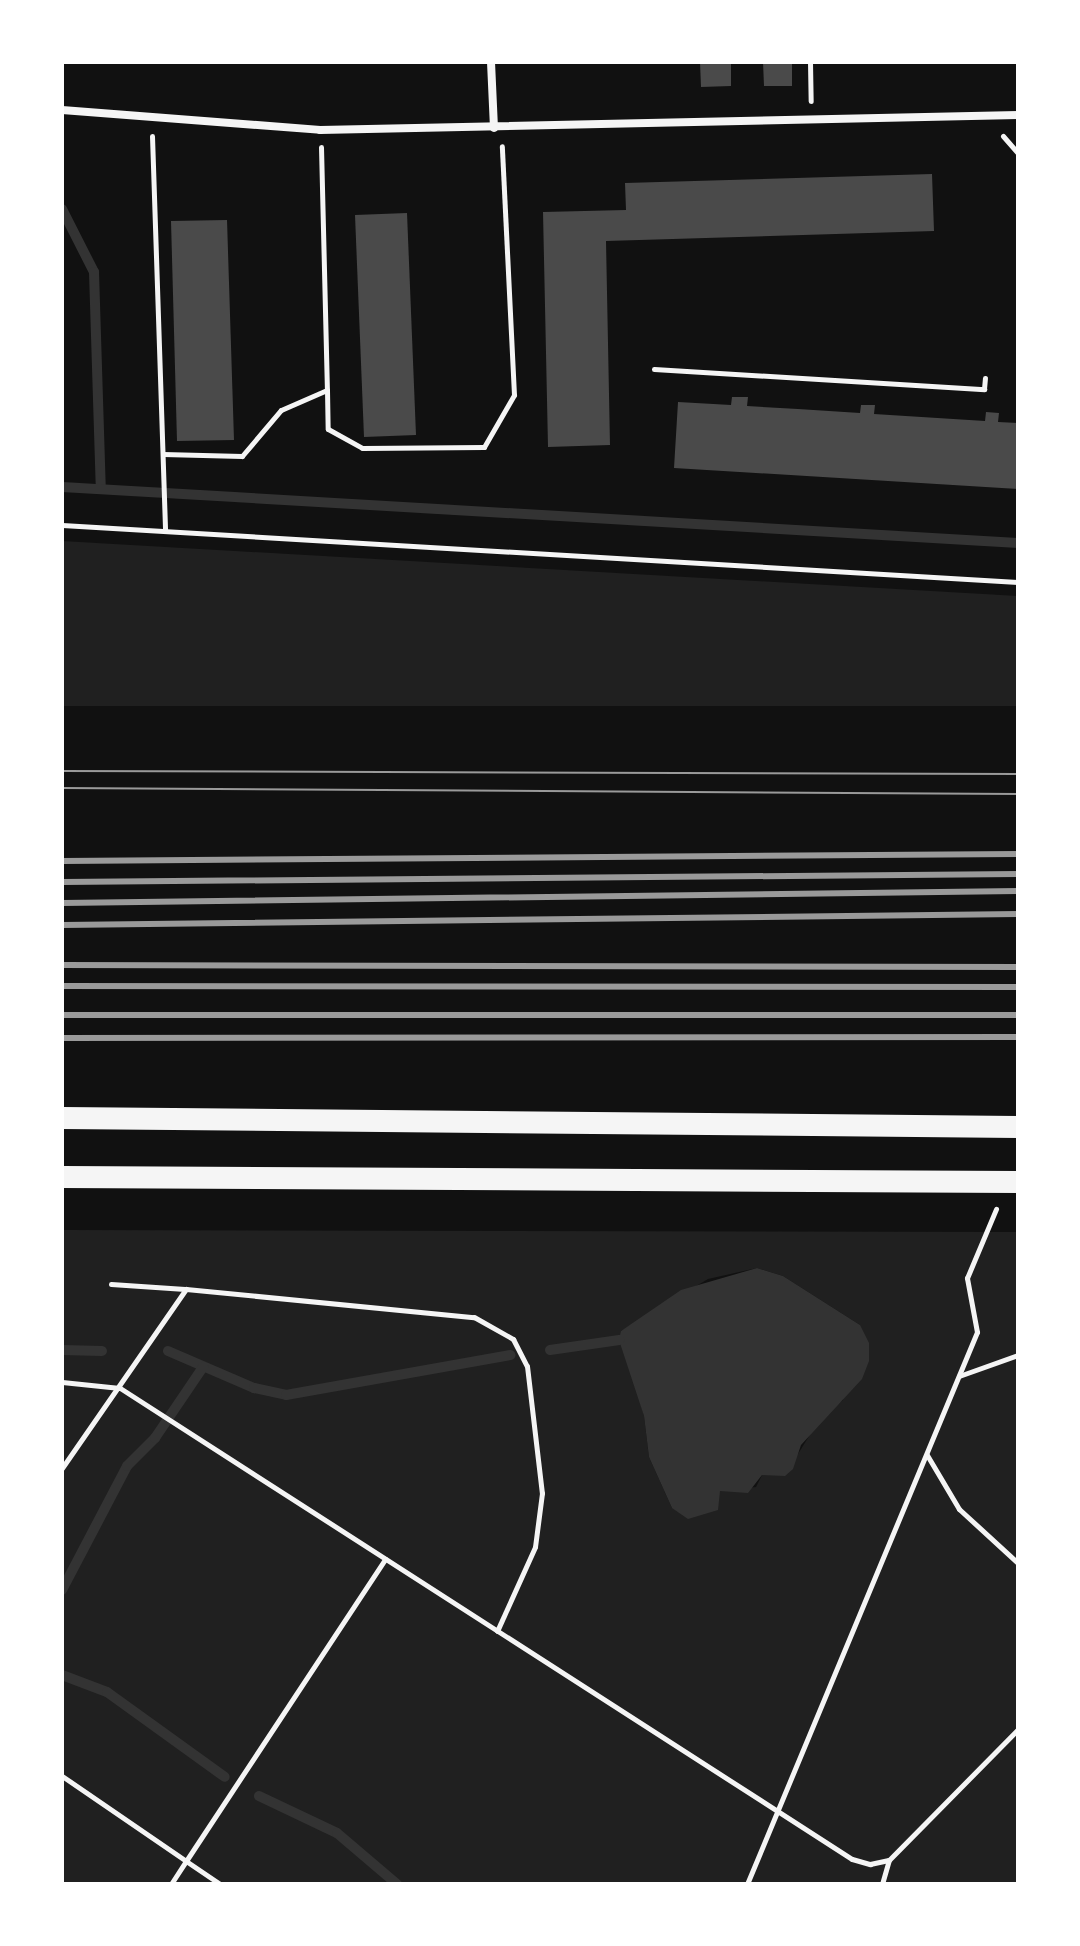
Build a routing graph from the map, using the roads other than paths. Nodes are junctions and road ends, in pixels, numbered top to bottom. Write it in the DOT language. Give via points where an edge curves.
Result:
graph roads {
  1 [pos="491,62"];
  2 [pos="62,110"];
  3 [pos="1018,115"];
  4 [pos="494,128"];
  5 [pos="62,1118"];
  6 [pos="1018,1127"];
  7 [pos="62,1177"];
  8 [pos="1018,1182"];
  1 -- 4 [label="street"];
  2 -- 4 [label="street" via="320,130"];
  3 -- 4 [label="street"];
  5 -- 6 [label="highway"];
  7 -- 8 [label="highway"];
}
